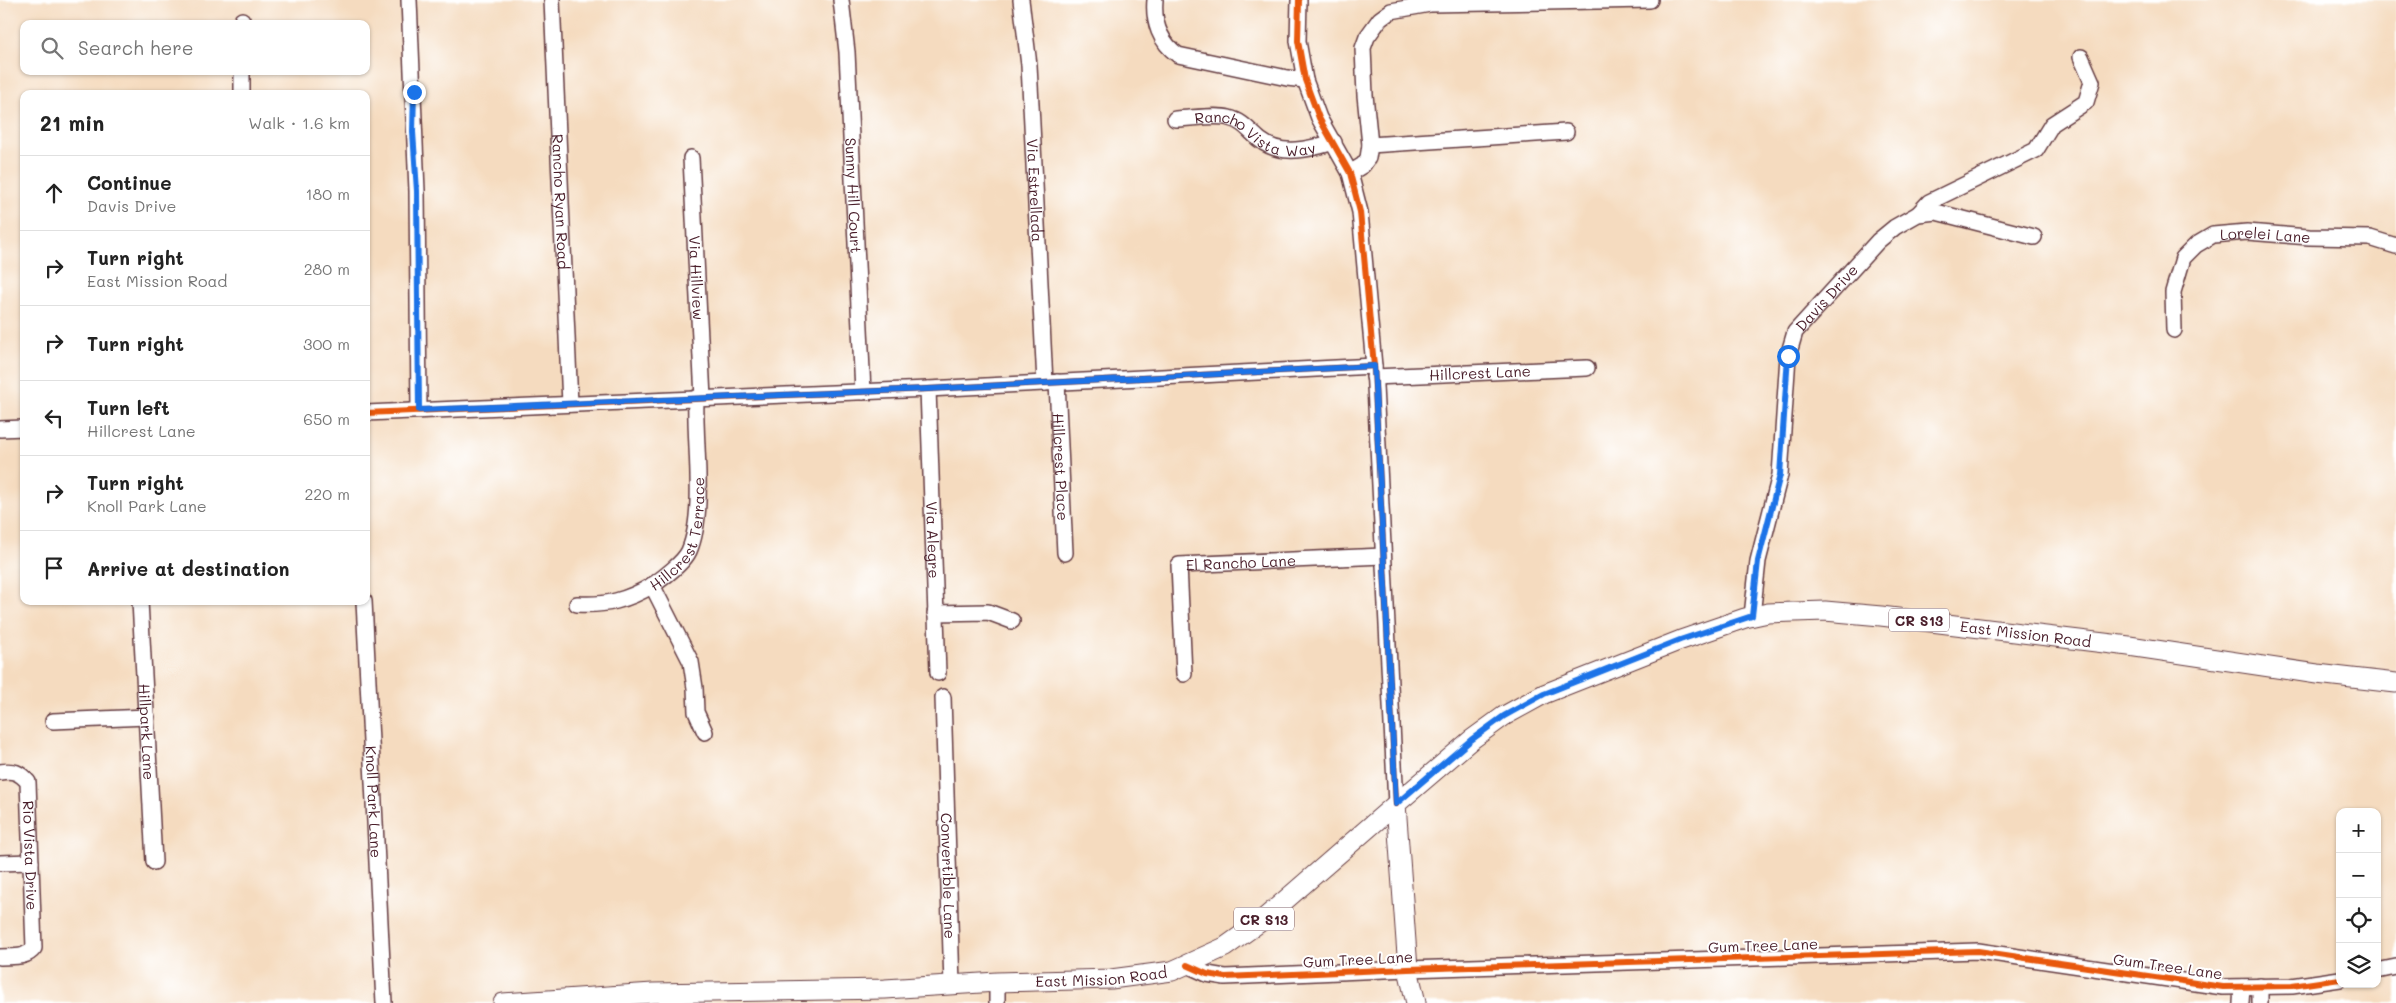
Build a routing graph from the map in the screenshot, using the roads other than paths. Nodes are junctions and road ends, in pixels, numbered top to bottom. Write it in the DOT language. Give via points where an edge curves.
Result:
graph roads {
  1 [pos="409,0"];
  2 [pos="552,0"];
  3 [pos="842,0"];
  4 [pos="1021,0"];
  5 [pos="1155,0"];
  6 [pos="1298,0"];
  7 [pos="1650,0"];
  8 [pos="2081,57"];
  9 [pos="242,75"];
  10 [pos="1305,80"];
  11 [pos="242,90"];
  12 [pos="1175,119"];
  13 [pos="1566,132"];
  14 [pos="1334,142"];
  15 [pos="1370,144"];
  16 [pos="691,158"];
  17 [pos="1350,173"];
  18 [pos="1918,214"];
  19 [pos="2034,237"];
  20 [pos="2396,246"];
  21 [pos="2174,330"];
  22 [pos="1587,368"];
  23 [pos="1374,371"];
  24 [pos="1051,382"];
  25 [pos="928,389"];
  26 [pos="864,392"];
  27 [pos="699,398"];
  28 [pos="570,404"];
  29 [pos="419,410"];
  30 [pos="370,413"];
  31 [pos="20,428"];
  32 [pos="0,429"];
  33 [pos="1065,552"];
  34 [pos="1383,556"];
  35 [pos="652,585"];
  36 [pos="576,604"];
  37 [pos="140,605"];
  38 [pos="364,605"];
  39 [pos="935,613"];
  40 [pos="1752,616"];
  41 [pos="1012,621"];
  42 [pos="938,673"];
  43 [pos="1184,674"];
  44 [pos="2396,683"];
  45 [pos="943,697"];
  46 [pos="147,717"];
  47 [pos="54,721"];
  48 [pos="705,732"];
  49 [pos="6,771"];
  50 [pos="1396,804"];
  51 [pos="1398,839"];
  52 [pos="1355,840"];
  53 [pos="31,862"];
  54 [pos="154,862"];
  55 [pos="0,864"];
  56 [pos="0,957"];
  57 [pos="1187,965"];
  58 [pos="2396,967"];
  59 [pos="1408,969"];
  60 [pos="2381,970"];
  61 [pos="2336,980"];
  62 [pos="997,982"];
  63 [pos="952,985"];
  64 [pos="2260,986"];
  65 [pos="2242,987"];
  66 [pos="384,1003"];
  67 [pos="503,1003"];
  68 [pos="997,1003"];
  69 [pos="1416,1003"];
  70 [pos="2241,1003"];
  71 [pos="2260,1003"];
  1 -- 29 [label="street" via="417,191"];
  2 -- 28 [label="street, Rancho Ryan Road"];
  3 -- 26 [label="street, Sunny Hill Court"];
  4 -- 24 [label="street, Via Estrellada" via="1029,65"];
  5 -- 10 [label="street" via="1162,38 1178,55"];
  6 -- 10 [label="street" via="1298,41"];
  7 -- 15 [label="street" via="1430,4 1391,11 1375,26 1363,48"];
  8 -- 18 [label="street, Davis Drive" via="2092,82 2086,102 2052,124 2036,150 1929,202"];
  9 -- 11 [label="street"];
  10 -- 14 [label="street" via="1319,118"];
  12 -- 14 [label="street, Rancho Vista Way" via="1229,117 1245,125 1274,149 1292,150"];
  13 -- 15 [label="street"];
  14 -- 17 [label="street"];
  15 -- 17 [label="street" via="1368,158"];
  16 -- 27 [label="street, Via Hillview"];
  17 -- 23 [label="street" via="1360,212"];
  18 -- 19 [label="street, Davis Drive" via="1936,212"];
  18 -- 40 [label="street, Davis Drive" via="1878,241 1795,332 1788,356 1780,475 1758,561"];
  20 -- 21 [label="street, Lorelei Lane" via="2370,238 2247,232 2213,235 2183,258 2173,292"];
  22 -- 23 [label="street, Hillcrest Lane"];
  23 -- 24 [label="street, Hillcrest Lane"];
  23 -- 34 [label="street"];
  24 -- 25 [label="street, Hillcrest Lane"];
  24 -- 33 [label="street, Hillcrest Place"];
  25 -- 26 [label="street, Hillcrest Lane"];
  25 -- 39 [label="street, Via Alegre"];
  26 -- 27 [label="street, Hillcrest Lane"];
  27 -- 28 [label="street, Hillcrest Lane"];
  27 -- 35 [label="street, Hillcrest Terrace" via="698,520 688,552"];
  28 -- 29 [label="street, Hillcrest Lane"];
  29 -- 30 [label="street, Hillcrest Lane"];
  31 -- 32 [label="street"];
  34 -- 43 [label="street, El Rancho Lane" via="1179,565"];
  34 -- 50 [label="street"];
  35 -- 36 [label="street, Hillcrest Terrace" via="637,594 601,606"];
  35 -- 48 [label="street" via="691,662 696,712"];
  37 -- 46 [label="street, Hillpark Lane"];
  38 -- 66 [label="street, Knoll Park Lane"];
  39 -- 41 [label="street" via="988,612"];
  39 -- 42 [label="street, Via Alegre"];
  40 -- 44 [label="main road, East Mission Road / CR S13" via="1794,611 1881,616"];
  40 -- 50 [label="main road, East Mission Road / CR S13" via="1680,640 1544,694 1504,716 1471,740"];
  45 -- 63 [label="street, Convertible Lane"];
  46 -- 47 [label="street"];
  46 -- 54 [label="street, Hillpark Lane"];
  49 -- 53 [label="street, Rio Vista Drive" via="20,773 28,782"];
  50 -- 51 [label="main road"];
  50 -- 52 [label="main road, East Mission Road / CR S13"];
  51 -- 52 [label="main road" via="1378,835"];
  51 -- 59 [label="main road"];
  52 -- 57 [label="main road, East Mission Road / CR S13" via="1260,922 1225,947"];
  53 -- 55 [label="street"];
  53 -- 56 [label="street, Rio Vista Drive" via="34,948 24,956"];
  57 -- 59 [label="street, Gum Tree Lane" via="1206,974 1226,978"];
  57 -- 62 [label="main road, East Mission Road / CR S13" via="1172,971 1111,978"];
  58 -- 60 [label="street"];
  59 -- 65 [label="street, Gum Tree Lane" via="1978,951"];
  59 -- 69 [label="main road"];
  61 -- 64 [label="street, Gum Tree Lane" via="2292,986"];
  62 -- 63 [label="main road, East Mission Road / CR S13"];
  62 -- 68 [label="street"];
  63 -- 67 [label="main road, East Mission Road / CR S13" via="764,993 653,993"];
  64 -- 65 [label="street, Gum Tree Lane"];
  64 -- 71 [label="street"];
  65 -- 70 [label="street"];
}
